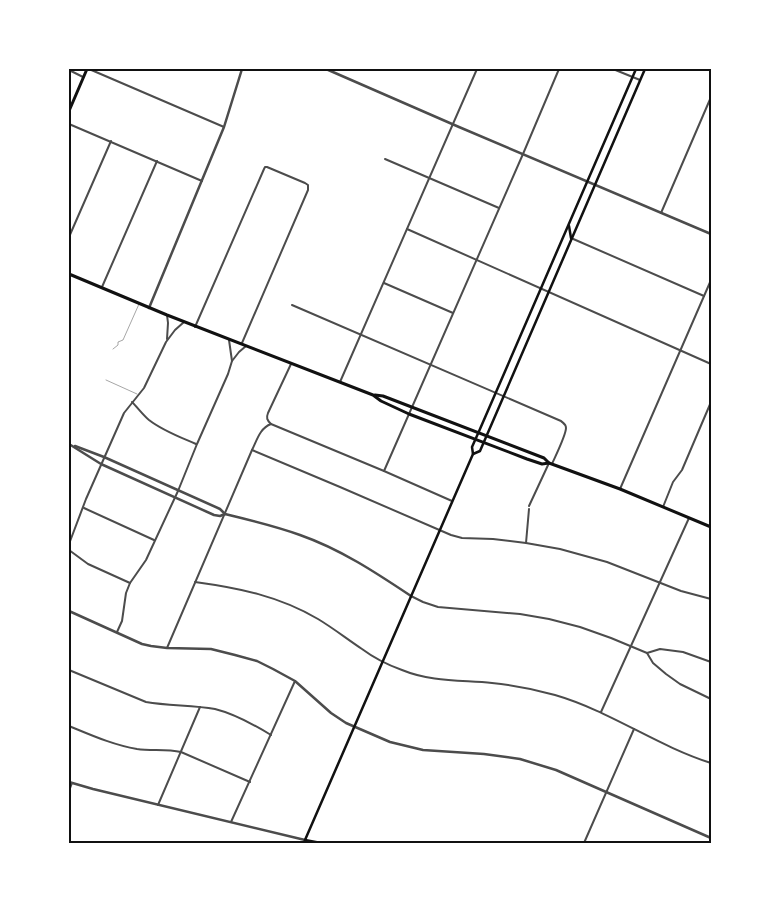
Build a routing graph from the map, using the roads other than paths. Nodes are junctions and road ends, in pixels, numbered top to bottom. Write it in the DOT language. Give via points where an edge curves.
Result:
graph roads {
  1 [pos="88,69"];
  2 [pos="242,69"];
  3 [pos="326,69"];
  4 [pos="477,69"];
  5 [pos="559,69"];
  6 [pos="613,69"];
  7 [pos="636,69"];
  8 [pos="645,69"];
  9 [pos="69,70"];
  10 [pos="84,77"];
  11 [pos="632,77"];
  12 [pos="640,80"];
  13 [pos="711,97"];
  14 [pos="69,111"];
  15 [pos="614,120"];
  16 [pos="69,124"];
  17 [pos="453,124"];
  18 [pos="621,124"];
  19 [pos="224,128"];
  20 [pos="111,141"];
  21 [pos="523,154"];
  22 [pos="385,159"];
  23 [pos="157,161"];
  24 [pos="429,178"];
  25 [pos="202,181"];
  26 [pos="587,182"];
  27 [pos="594,184"];
  28 [pos="499,208"];
  29 [pos="661,213"];
  30 [pos="569,224"];
  31 [pos="407,229"];
  32 [pos="711,234"];
  33 [pos="69,237"];
  34 [pos="571,238"];
  35 [pos="476,260"];
  36 [pos="69,274"];
  37 [pos="711,280"];
  38 [pos="384,283"];
  39 [pos="102,287"];
  40 [pos="541,288"];
  41 [pos="548,291"];
  42 [pos="704,296"];
  43 [pos="139,304"];
  44 [pos="292,305"];
  45 [pos="149,308"];
  46 [pos="453,313"];
  47 [pos="167,315"];
  48 [pos="184,322"];
  49 [pos="195,327"];
  50 [pos="361,335"];
  51 [pos="229,339"];
  52 [pos="166,342"];
  53 [pos="241,344"];
  54 [pos="246,346"];
  55 [pos="112,349"];
  56 [pos="680,351"];
  57 [pos="232,361"];
  58 [pos="291,363"];
  59 [pos="711,364"];
  60 [pos="430,365"];
  61 [pos="106,380"];
  62 [pos="340,382"];
  63 [pos="496,393"];
  64 [pos="138,395"];
  65 [pos="373,395"];
  66 [pos="503,396"];
  67 [pos="132,402"];
  68 [pos="711,402"];
  69 [pos="412,407"];
  70 [pos="409,414"];
  71 [pos="271,424"];
  72 [pos="478,432"];
  73 [pos="486,436"];
  74 [pos="476,439"];
  75 [pos="484,442"];
  76 [pos="197,444"];
  77 [pos="70,445"];
  78 [pos="252,450"];
  79 [pos="473,454"];
  80 [pos="104,457"];
  81 [pos="550,463"];
  82 [pos="101,464"];
  83 [pos="384,471"];
  84 [pos="620,489"];
  85 [pos="178,491"];
  86 [pos="174,498"];
  87 [pos="452,501"];
  88 [pos="663,506"];
  89 [pos="84,508"];
  90 [pos="225,514"];
  91 [pos="689,517"];
  92 [pos="711,527"];
  93 [pos="440,531"];
  94 [pos="154,540"];
  95 [pos="526,543"];
  96 [pos="69,544"];
  97 [pos="69,550"];
  98 [pos="195,582"];
  99 [pos="660,582"];
  100 [pos="130,583"];
  101 [pos="411,596"];
  102 [pos="711,599"];
  103 [pos="69,611"];
  104 [pos="117,632"];
  105 [pos="631,646"];
  106 [pos="167,648"];
  107 [pos="647,653"];
  108 [pos="382,662"];
  109 [pos="711,662"];
  110 [pos="69,670"];
  111 [pos="295,681"];
  112 [pos="711,699"];
  113 [pos="200,707"];
  114 [pos="601,712"];
  115 [pos="69,726"];
  116 [pos="354,728"];
  117 [pos="634,728"];
  118 [pos="271,735"];
  119 [pos="180,752"];
  120 [pos="711,763"];
  121 [pos="250,782"];
  122 [pos="70,783"];
  123 [pos="69,791"];
  124 [pos="607,792"];
  125 [pos="158,805"];
  126 [pos="231,822"];
  127 [pos="711,838"];
  128 [pos="304,842"];
  129 [pos="321,843"];
  130 [pos="584,843"];
  1 -- 10 [label="main road"];
  1 -- 19 [label="street"];
  2 -- 19 [label="street"];
  3 -- 17 [label="street"];
  4 -- 17 [label="street"];
  5 -- 21 [label="street"];
  6 -- 11 [label="street"];
  7 -- 11 [label="main road"];
  8 -- 12 [label="main road"];
  9 -- 10 [label="street"];
  10 -- 14 [label="main road"];
  11 -- 12 [label="street"];
  11 -- 15 [label="main road"];
  12 -- 18 [label="main road"];
  13 -- 29 [label="street"];
  15 -- 18 [label="main road"];
  15 -- 26 [label="main road"];
  16 -- 20 [label="street"];
  17 -- 21 [label="street"];
  17 -- 24 [label="street"];
  18 -- 27 [label="main road"];
  19 -- 25 [label="street"];
  20 -- 23 [label="street"];
  20 -- 33 [label="street"];
  21 -- 26 [label="street"];
  21 -- 28 [label="street"];
  22 -- 24 [label="street"];
  23 -- 25 [label="street"];
  23 -- 39 [label="street"];
  24 -- 28 [label="street"];
  24 -- 31 [label="street"];
  25 -- 45 [label="street"];
  26 -- 27 [label="street"];
  26 -- 30 [label="main road"];
  27 -- 29 [label="street"];
  27 -- 34 [label="main road"];
  28 -- 35 [label="street"];
  29 -- 32 [label="street"];
  30 -- 34 [label="main road"];
  30 -- 40 [label="main road"];
  31 -- 35 [label="street"];
  31 -- 38 [label="street"];
  34 -- 41 [label="main road"];
  34 -- 42 [label="street"];
  35 -- 40 [label="street"];
  35 -- 46 [label="street"];
  36 -- 39 [label="main road"];
  37 -- 42 [label="street"];
  38 -- 46 [label="street"];
  38 -- 50 [label="street"];
  39 -- 43 [label="main road"];
  40 -- 41 [label="street"];
  40 -- 63 [label="main road"];
  41 -- 56 [label="street"];
  41 -- 66 [label="main road"];
  42 -- 56 [label="street"];
  43 -- 45 [label="main road"];
  43 -- 55 [label="lane" via="123,340"];
  44 -- 50 [label="street"];
  45 -- 47 [label="main road"];
  46 -- 60 [label="street"];
  47 -- 48 [label="main road"];
  47 -- 52 [label="street"];
  48 -- 49 [label="main road"];
  48 -- 52 [label="street"];
  49 -- 51 [label="main road"];
  49 -- 53 [label="street" via="265,167 268,167 305,183 308,190"];
  50 -- 60 [label="street"];
  50 -- 62 [label="street"];
  51 -- 53 [label="main road"];
  51 -- 57 [label="street"];
  52 -- 64 [label="street"];
  53 -- 54 [label="main road"];
  54 -- 57 [label="street"];
  54 -- 58 [label="main road"];
  56 -- 59 [label="street"];
  56 -- 84 [label="street"];
  57 -- 76 [label="street"];
  58 -- 62 [label="main road"];
  58 -- 71 [label="street" via="266,418"];
  60 -- 63 [label="street"];
  60 -- 69 [label="street"];
  61 -- 64 [label="lane"];
  62 -- 65 [label="main road"];
  63 -- 66 [label="street"];
  63 -- 72 [label="main road"];
  64 -- 67 [label="street"];
  65 -- 69 [label="main road"];
  65 -- 70 [label="main road"];
  66 -- 73 [label="main road"];
  66 -- 81 [label="street" via="564,424 564,436"];
  67 -- 76 [label="street" via="153,423"];
  67 -- 80 [label="street"];
  68 -- 88 [label="street"];
  69 -- 70 [label="street"];
  69 -- 72 [label="main road"];
  70 -- 74 [label="main road"];
  70 -- 83 [label="street"];
  71 -- 78 [label="street" via="262,429"];
  71 -- 83 [label="street"];
  72 -- 73 [label="main road"];
  72 -- 74 [label="main road"];
  73 -- 75 [label="main road"];
  73 -- 81 [label="main road"];
  74 -- 75 [label="main road"];
  74 -- 79 [label="main road"];
  75 -- 79 [label="main road" via="480,451"];
  75 -- 81 [label="main road" via="542,464"];
  76 -- 85 [label="street"];
  77 -- 80 [label="street"];
  77 -- 82 [label="street"];
  78 -- 90 [label="street"];
  78 -- 93 [label="street"];
  79 -- 87 [label="main road"];
  80 -- 82 [label="street"];
  80 -- 85 [label="street"];
  81 -- 84 [label="main road"];
  81 -- 95 [label="street" via="529,508"];
  82 -- 86 [label="street"];
  82 -- 89 [label="street"];
  83 -- 87 [label="street"];
  84 -- 88 [label="main road"];
  85 -- 86 [label="street"];
  85 -- 90 [label="street"];
  86 -- 90 [label="street" via="214,515"];
  86 -- 94 [label="street"];
  87 -- 93 [label="main road"];
  88 -- 91 [label="main road"];
  89 -- 94 [label="street"];
  89 -- 96 [label="street"];
  90 -- 98 [label="street"];
  90 -- 101 [label="street" via="302,535 379,574"];
  91 -- 92 [label="main road"];
  91 -- 99 [label="street"];
  93 -- 95 [label="street" via="457,537"];
  93 -- 101 [label="main road"];
  94 -- 100 [label="street" via="146,560"];
  95 -- 99 [label="street" via="583,554"];
  97 -- 100 [label="street" via="88,564"];
  98 -- 106 [label="street"];
  98 -- 108 [label="street" via="253,592 283,602 319,620"];
  99 -- 102 [label="street"];
  99 -- 105 [label="street"];
  100 -- 104 [label="street"];
  101 -- 105 [label="street" via="438,607 549,619"];
  101 -- 108 [label="main road"];
  103 -- 104 [label="street"];
  104 -- 106 [label="street" via="142,644"];
  105 -- 107 [label="street"];
  105 -- 114 [label="street"];
  106 -- 111 [label="street" via="211,649 235,655 265,665"];
  107 -- 109 [label="street" via="660,649 684,652"];
  107 -- 112 [label="street" via="666,674"];
  108 -- 114 [label="street" via="428,678 532,689"];
  108 -- 116 [label="main road"];
  110 -- 113 [label="street" via="146,702"];
  111 -- 116 [label="street" via="331,713"];
  111 -- 118 [label="street"];
  113 -- 118 [label="street" via="231,714"];
  113 -- 119 [label="street"];
  114 -- 117 [label="street"];
  115 -- 119 [label="street" via="117,744"];
  116 -- 124 [label="street" via="423,750 520,759"];
  116 -- 128 [label="main road"];
  117 -- 120 [label="street" via="669,747"];
  117 -- 124 [label="street"];
  118 -- 121 [label="street"];
  119 -- 121 [label="street"];
  119 -- 125 [label="street"];
  121 -- 126 [label="street"];
  122 -- 123 [label="street"];
  122 -- 125 [label="street"];
  124 -- 127 [label="street"];
  124 -- 130 [label="street"];
  125 -- 126 [label="street"];
  126 -- 128 [label="street"];
  128 -- 129 [label="main road"];
}
